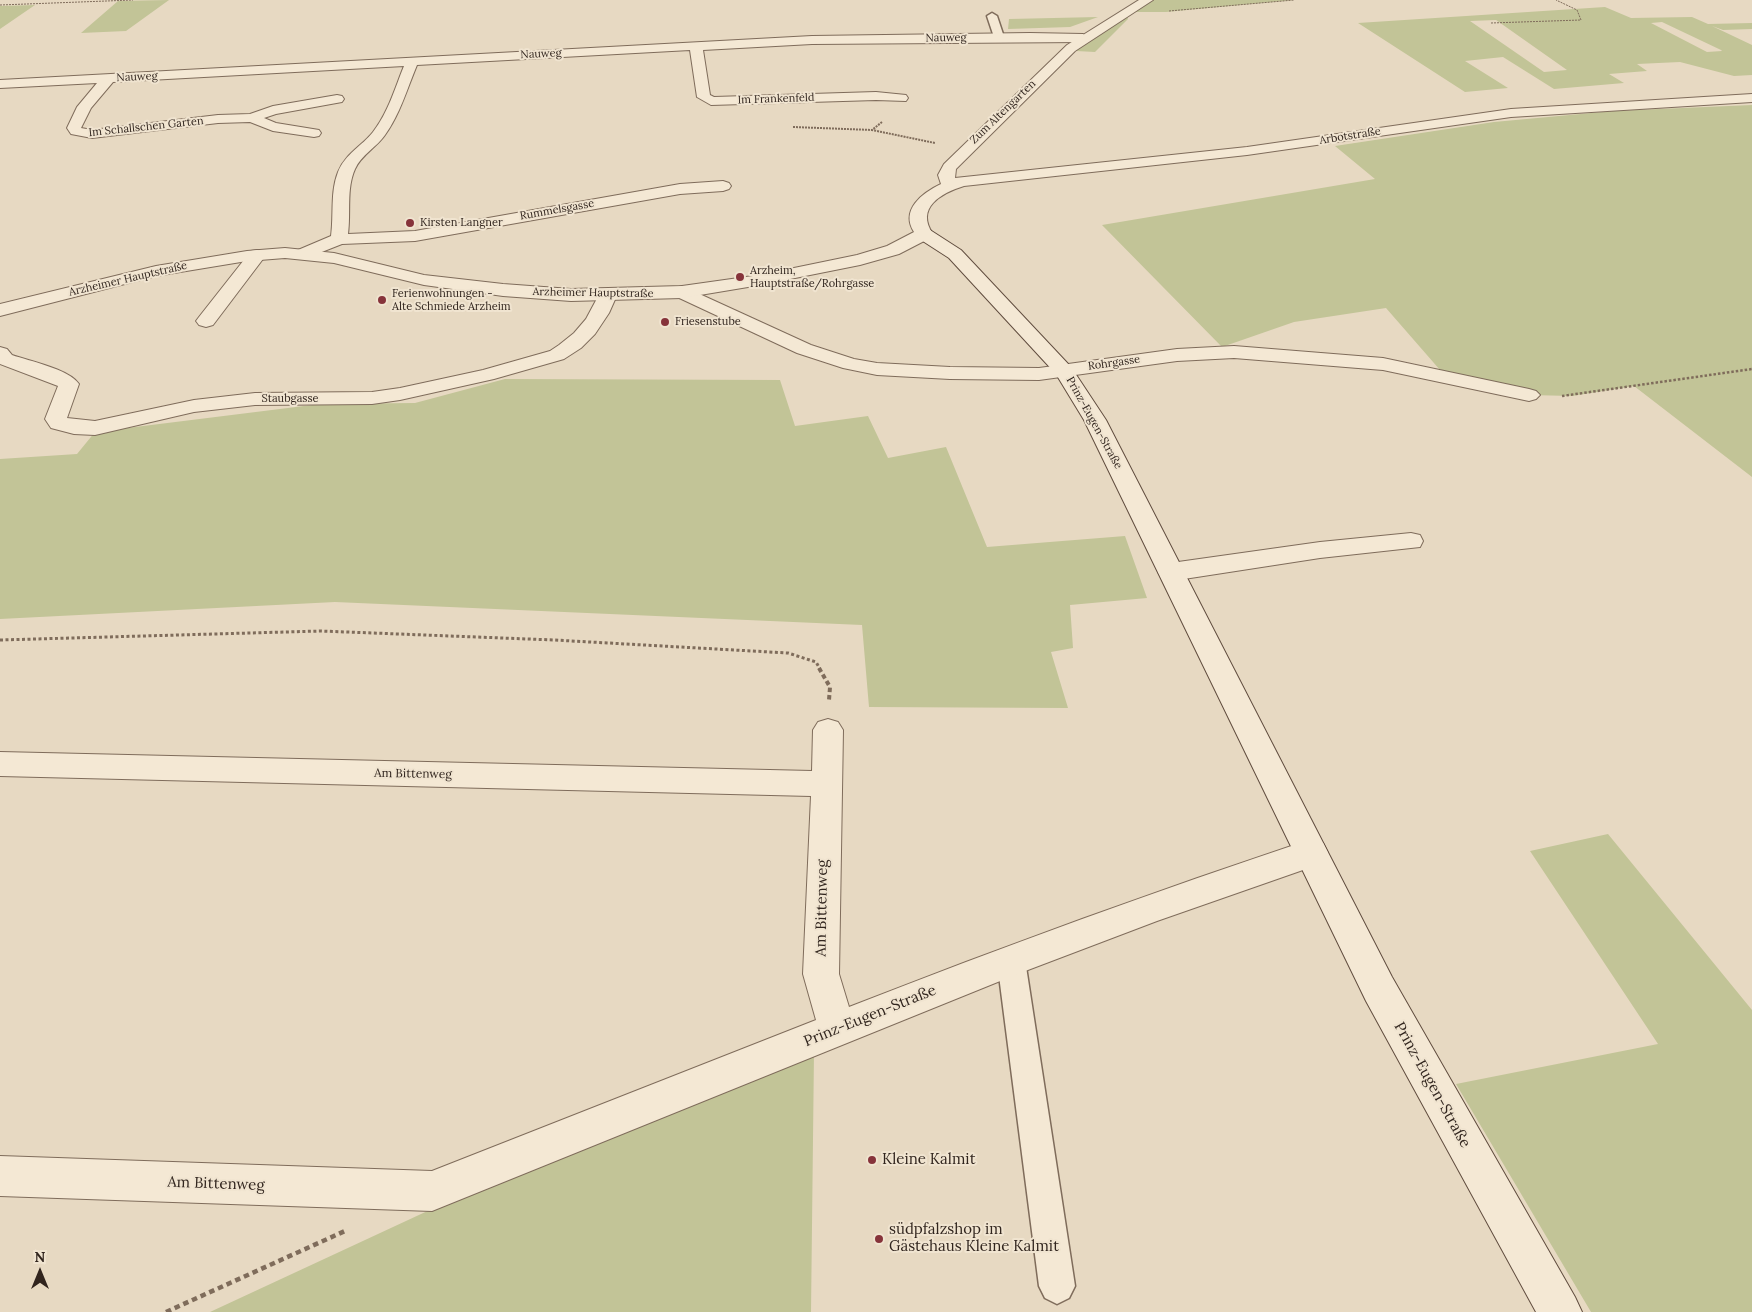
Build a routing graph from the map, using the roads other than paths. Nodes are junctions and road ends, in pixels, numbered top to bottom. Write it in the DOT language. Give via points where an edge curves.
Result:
graph roads {
  1 [pos="1147,0"];
  2 [pos="992,16"];
  3 [pos="999,37"];
  4 [pos="1083,38"];
  5 [pos="696,46"];
  6 [pos="412,61"];
  7 [pos="109,78"];
  8 [pos="0,84"];
  9 [pos="901,98"];
  10 [pos="1752,98"];
  11 [pos="337,99"];
  12 [pos="252,118"];
  13 [pos="314,133"];
  14 [pos="949,185"];
  15 [pos="723,186"];
  16 [pos="924,234"];
  17 [pos="339,239"];
  18 [pos="304,254"];
  19 [pos="257,255"];
  20 [pos="682,292"];
  21 [pos="608,295"];
  22 [pos="0,310"];
  23 [pos="206,321"];
  24 [pos="0,352"];
  25 [pos="1064,371"];
  26 [pos="1529,395"];
  27 [pos="1410,541"];
  28 [pos="1171,572"];
  29 [pos="828,730"];
  30 [pos="0,764"];
  31 [pos="825,784"];
  32 [pos="1312,854"];
  33 [pos="1011,960"];
  34 [pos="836,1029"];
  35 [pos="0,1176"];
  36 [pos="432,1191"];
  37 [pos="1057,1286"];
  38 [pos="1560,1312"];
  1 -- 4 [label="street, Zum Altengarten"];
  2 -- 3 [label="lane"];
  3 -- 4 [label="street, Nauweg"];
  3 -- 5 [label="street, Nauweg" via="838,39"];
  4 -- 14 [label="street, Zum Altengarten" via="949,167 946,175"];
  5 -- 6 [label="street, Nauweg"];
  5 -- 9 [label="street, Im Frankenfeld" via="704,97 711,101"];
  6 -- 7 [label="street, Nauweg"];
  6 -- 17 [label="street" via="384,126 347,169 342,186"];
  7 -- 8 [label="street, Nauweg"];
  7 -- 12 [label="street, Im Schallschen Garten" via="77,118 76,131 92,134"];
  10 -- 14 [label="street, Arbotstraße" via="1511,113 1247,151 978,179"];
  11 -- 12 [label="street, Im Schallschen Garten" via="273,110"];
  12 -- 13 [label="street, Im Schallschen Garten" via="273,127"];
  14 -- 16 [label="street" via="934,192 917,215 917,224"];
  15 -- 17 [label="street, Rummelsgasse" via="680,189 415,236"];
  16 -- 20 [label="street, Arzheimer Hauptstraße" via="893,250 860,260"];
  16 -- 25 [label="street, Prinz-Eugen-Straße" via="955,254"];
  17 -- 18 [label="street, Rummelsgasse"];
  18 -- 19 [label="street, Arzheimer Hauptstraße"];
  18 -- 21 [label="street, Arzheimer Hauptstraße" via="353,261 411,277 455,284 537,293"];
  19 -- 22 [label="street, Arzheimer Hauptstraße" via="156,271"];
  19 -- 23 [label="street"];
  20 -- 21 [label="street, Arzheimer Hauptstraße"];
  20 -- 25 [label="street, Rohrgasse" via="804,349 850,364 877,369 950,373 1039,374"];
  21 -- 24 [label="street, Staubgasse" via="594,322 567,349 557,355 504,370 372,398 238,401 194,406 95,428 74,428 59,423 56,419 68,384 11,362"];
  25 -- 26 [label="street, Rohrgasse" via="1177,355 1234,352 1376,363"];
  25 -- 28 [label="street, Prinz-Eugen-Straße" via="1095,420"];
  27 -- 28 [label="street" via="1320,550"];
  28 -- 32 [label="street, Prinz-Eugen-Straße"];
  29 -- 31 [label="street, Am Bittenweg"];
  30 -- 31 [label="street, Am Bittenweg"];
  31 -- 34 [label="street, Am Bittenweg" via="821,974"];
  32 -- 33 [label="street, Prinz-Eugen-Straße"];
  32 -- 38 [label="street, Prinz-Eugen-Straße" via="1389,1008"];
  33 -- 34 [label="street, Prinz-Eugen-Straße"];
  33 -- 37 [label="lane"];
  34 -- 36 [label="street, Prinz-Eugen-Straße"];
  35 -- 36 [label="street, Am Bittenweg"];
}
